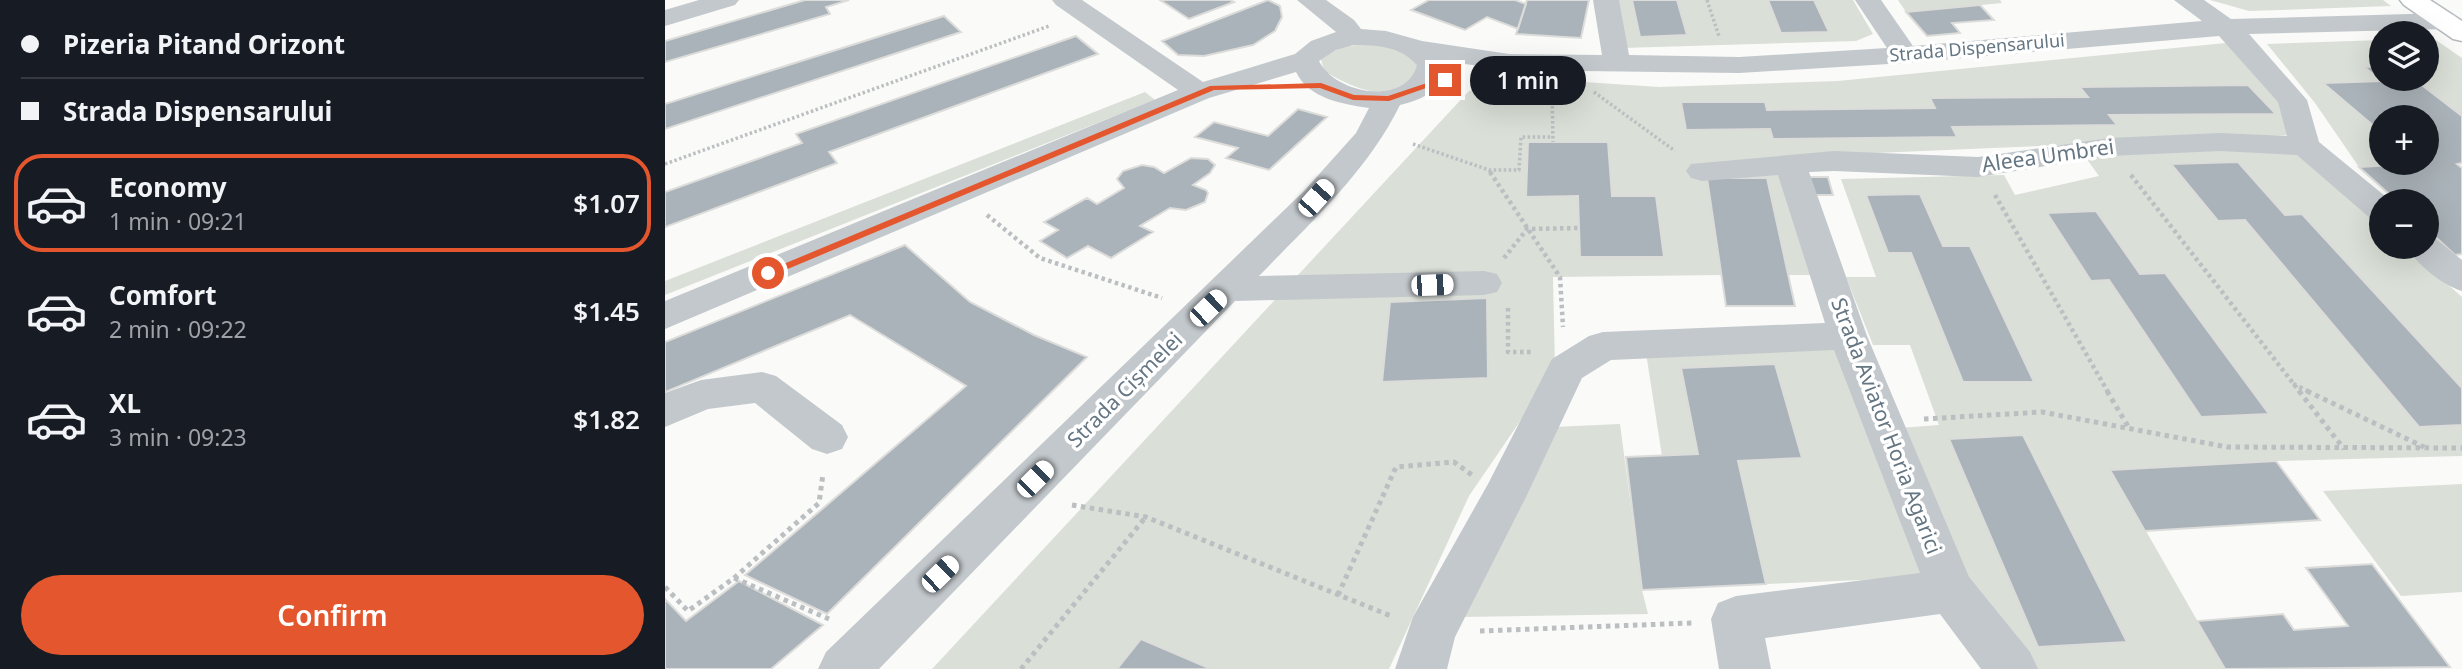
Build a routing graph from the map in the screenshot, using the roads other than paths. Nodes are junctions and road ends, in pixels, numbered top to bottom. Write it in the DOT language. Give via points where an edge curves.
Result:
graph roads {
  1 [pos="726,0"];
  2 [pos="1310,0"];
  3 [pos="1606,0"];
  4 [pos="1868,0"];
  5 [pos="2187,0"];
  6 [pos="2413,0"];
  7 [pos="1075,6"];
  8 [pos="2061,12"];
  9 [pos="2454,16"];
  10 [pos="665,18"];
  11 [pos="2226,27"];
  12 [pos="1353,37"];
  13 [pos="2087,39"];
  14 [pos="1418,49"];
  15 [pos="1905,55"];
  16 [pos="1305,60"];
  17 [pos="1509,62"];
  18 [pos="1617,65"];
  19 [pos="1321,85"];
  20 [pos="1206,90"];
  21 [pos="1406,92"];
  22 [pos="2305,146"];
  23 [pos="1791,167"];
  24 [pos="1702,171"];
  25 [pos="2369,200"];
  26 [pos="2438,259"];
  27 [pos="2462,279"];
  28 [pos="1483,283"];
  29 [pos="1227,289"];
  30 [pos="665,316"];
  31 [pos="1848,336"];
  32 [pos="665,411"];
  33 [pos="827,437"];
  34 [pos="1951,591"];
  35 [pos="1426,651"];
  36 [pos="844,669"];
  37 [pos="1745,669"];
  38 [pos="2012,669"];
  1 -- 10 [label="street"];
  2 -- 12 [label="street"];
  3 -- 18 [label="street"];
  4 -- 15 [label="street"];
  5 -- 11 [label="street"];
  6 -- 9 [label="main road"];
  7 -- 20 [label="street"];
  8 -- 13 [label="street"];
  9 -- 11 [label="street, Strada Dispensarului"];
  11 -- 13 [label="street, Strada Dispensarului"];
  11 -- 22 [label="street" via="2292,100"];
  12 -- 14 [label="street, Strada Dispensarului" via="1386,38"];
  12 -- 16 [label="street, Strada Dispensarului" via="1327,43"];
  13 -- 15 [label="street, Strada Dispensarului"];
  14 -- 17 [label="street, Strada Dispensarului"];
  14 -- 21 [label="street" via="1431,64 1429,78"];
  15 -- 18 [label="street, Strada Dispensarului" via="1739,65"];
  16 -- 19 [label="street" via="1306,70"];
  16 -- 20 [label="street, Strada Dispensarului"];
  17 -- 18 [label="street, Strada Dispensarului"];
  17 -- 21 [label="street, Strada Dispensarului"];
  19 -- 20 [label="street"];
  19 -- 21 [label="street, Strada Dispensarului" via="1353,97"];
  20 -- 30 [label="street, Strada Dispensarului"];
  21 -- 29 [label="street, Strada Cișmelei" via="1381,117 1362,146"];
  22 -- 23 [label="street, Aleea Umbrei" via="2220,142 2109,147 1978,167 1834,161"];
  22 -- 25 [label="street"];
  23 -- 24 [label="street, Aleea Umbrei"];
  23 -- 31 [label="street, Strada Aviator Horia Agarici"];
  26 -- 27 [label="street"];
  28 -- 29 [label="street"];
  29 -- 36 [label="street, Strada Cișmelei"];
  31 -- 34 [label="street, Strada Aviator Horia Agarici"];
  31 -- 35 [label="street" via="1603,346 1565,360 1504,497"];
  32 -- 33 [label="street" via="701,395 762,387"];
  34 -- 37 [label="street" via="1736,619"];
  34 -- 38 [label="street, Strada Aviator Horia Agarici"];
}
